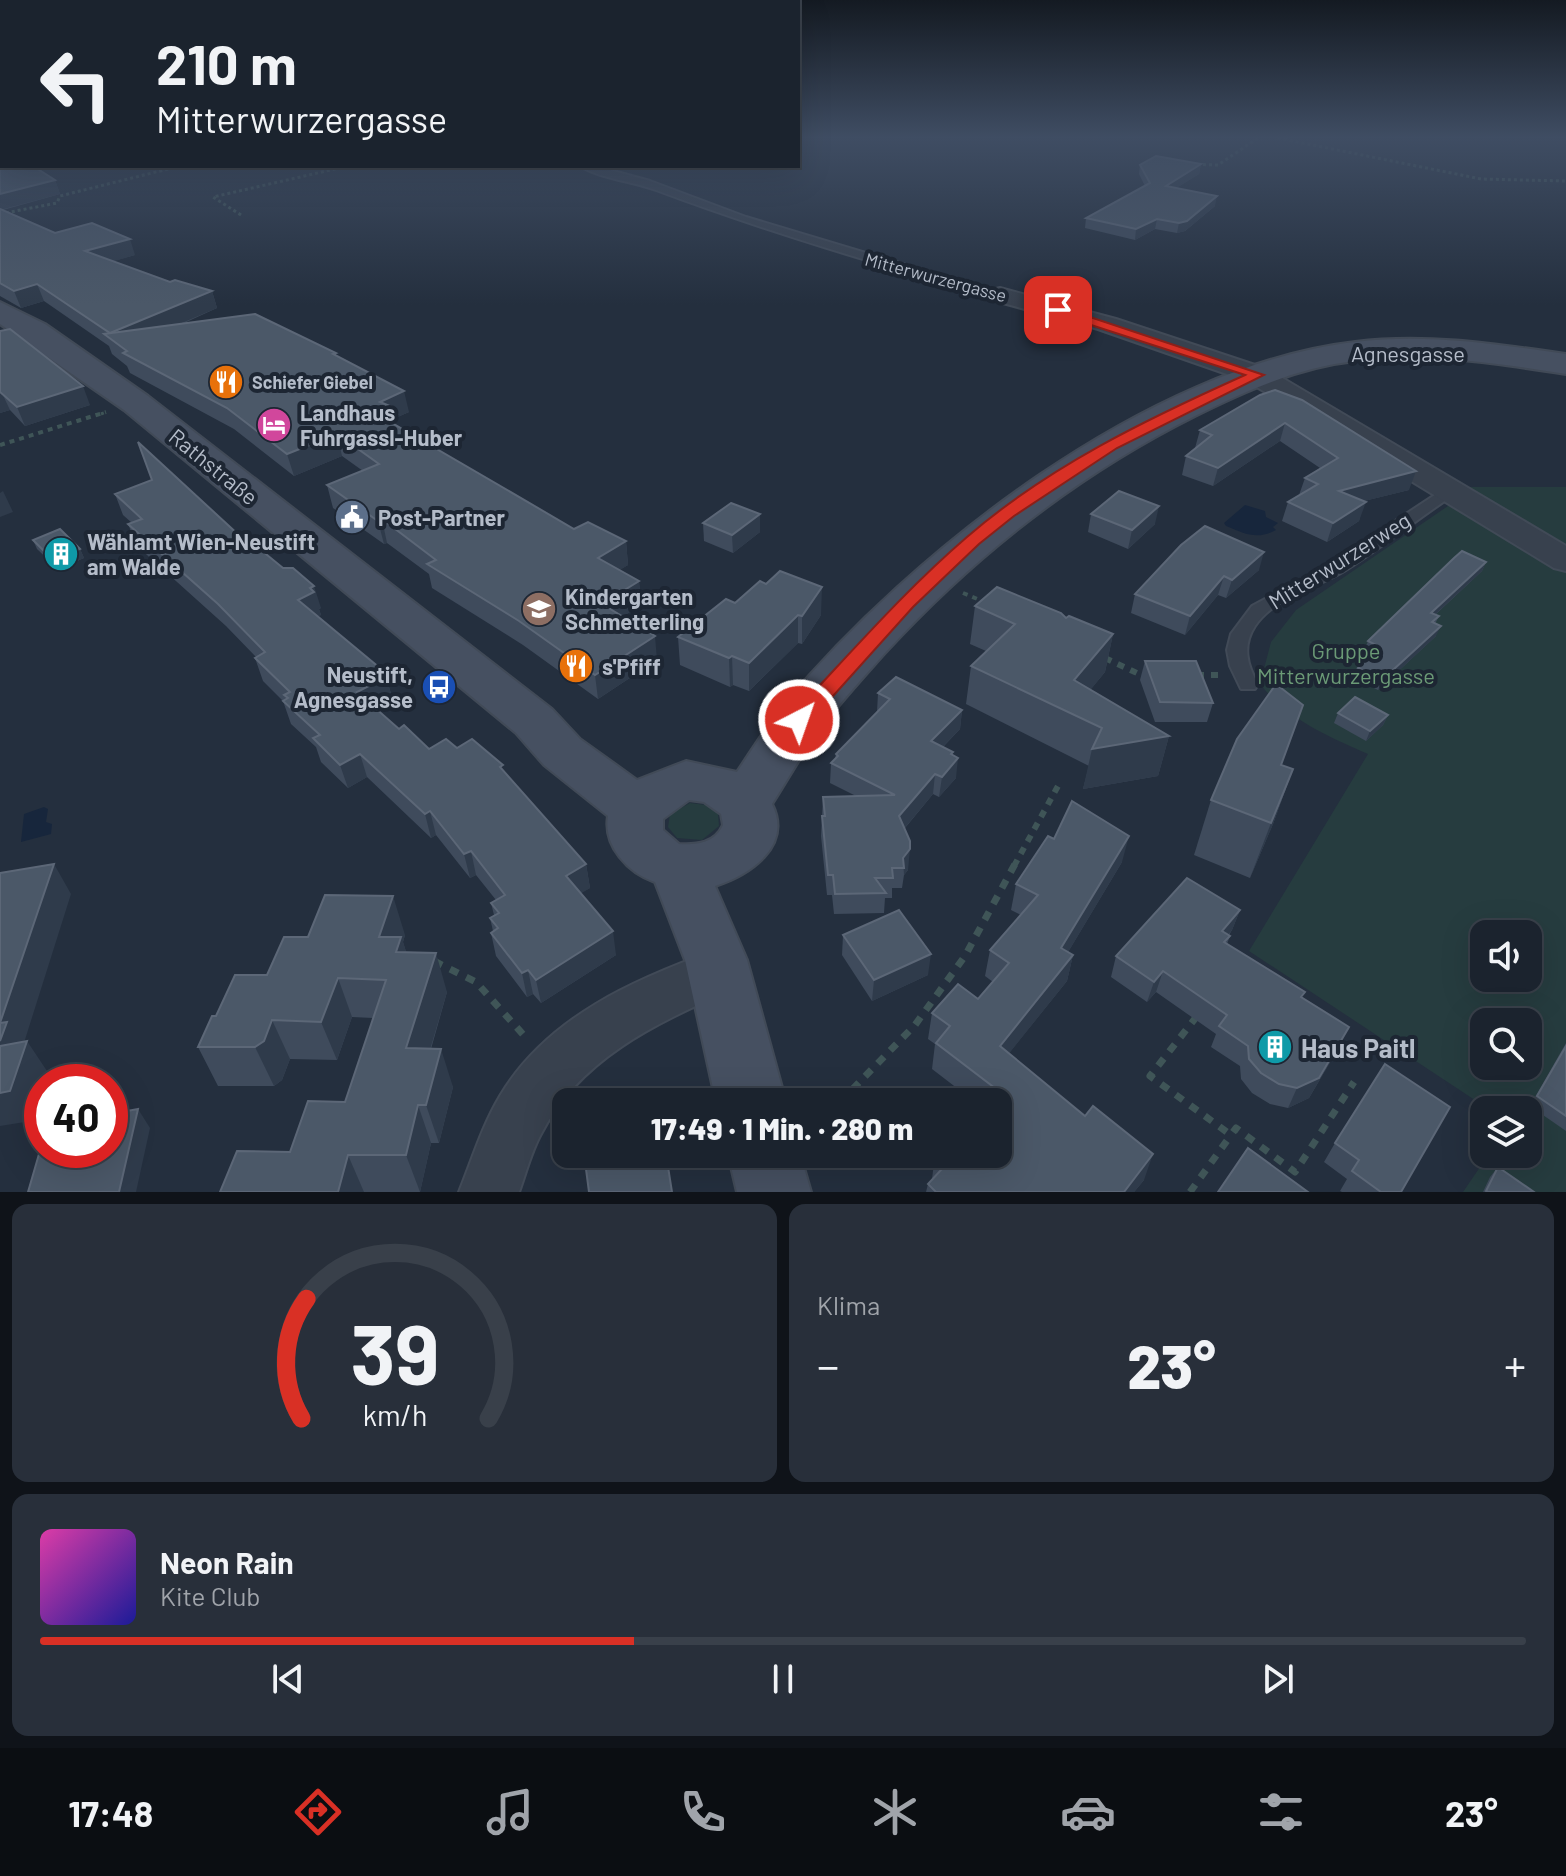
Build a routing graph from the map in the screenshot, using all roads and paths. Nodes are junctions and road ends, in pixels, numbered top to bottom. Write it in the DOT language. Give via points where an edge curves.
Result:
graph roads {
  1 [pos="69,194"];
  2 [pos="228,194"];
  3 [pos="675,194"];
  4 [pos="0,214"];
  5 [pos="241,215"];
  6 [pos="1000,295"];
  7 [pos="0,311"];
  8 [pos="17,336"];
  9 [pos="1566,364"];
  10 [pos="1257,375"];
  11 [pos="136,403"];
  12 [pos="0,445"];
  13 [pos="1450,490"];
  14 [pos="1566,561"];
  15 [pos="934,578"];
  16 [pos="993,606"];
  17 [pos="1098,655"];
  18 [pos="1153,674"];
  19 [pos="1183,675"];
  20 [pos="1245,680"];
  21 [pos="1058,786"];
  22 [pos="689,795"];
  23 [pos="700,864"];
  24 [pos="427,959"];
  25 [pos="717,965"];
  26 [pos="1204,1007"];
  27 [pos="559,1061"];
  28 [pos="1354,1082"];
  29 [pos="748,1088"];
  30 [pos="854,1088"];
  31 [pos="1231,1135"];
  32 [pos="768,1168"];
  33 [pos="489,1192"];
  34 [pos="774,1192"];
  35 [pos="1190,1192"];
  1 -- 4 [label="path" via="40,208"];
  2 -- 5 [label="path" via="213,197"];
  3 -- 6 [label="lane, Mitterwurzergasse" via="839,250"];
  6 -- 10 [label="street, Mitterwurzergasse" via="1107,324"];
  7 -- 8 [label="main road, Rathstraße"];
  8 -- 11 [label="main road, Rathstraße"];
  9 -- 10 [label="main road, Agnesgasse" via="1450,350 1384,349 1303,360"];
  10 -- 13 [label="street, Mitterwurzergasse"];
  10 -- 15 [label="main road, Agnesgasse" via="1154,421 1079,464 1008,513"];
  11 -- 12 [label="path"];
  11 -- 22 [label="main road, Rathstraße" via="534,721 562,752"];
  13 -- 14 [label="street, Mitterwurzergasse"];
  13 -- 20 [label="lane, Mitterwurzerweg" via="1317,580 1252,615 1235,654"];
  15 -- 16 [label="path"];
  15 -- 22 [label="main road, Agnesgasse" via="799,720"];
  17 -- 18 [label="path" via="1139,674"];
  19 -- 20 [label="path"];
  21 -- 30 [label="path" via="965,956 915,1025"];
  22 -- 23 [label="main road" via="751,817 749,834 739,849"];
  22 -- 23 [label="main road" via="634,828 641,845 656,859"];
  23 -- 25 [label="main road"];
  24 -- 27 [label="path" via="454,966 498,1001 528,1040"];
  25 -- 27 [label="street" via="608,1020"];
  25 -- 29 [label="main road"];
  26 -- 31 [label="path" via="1150,1076"];
  27 -- 33 [label="street" via="522,1113"];
  28 -- 31 [label="path" via="1295,1172 1236,1128"];
  31 -- 35 [label="path"];
  32 -- 34 [label="main road"];
}
